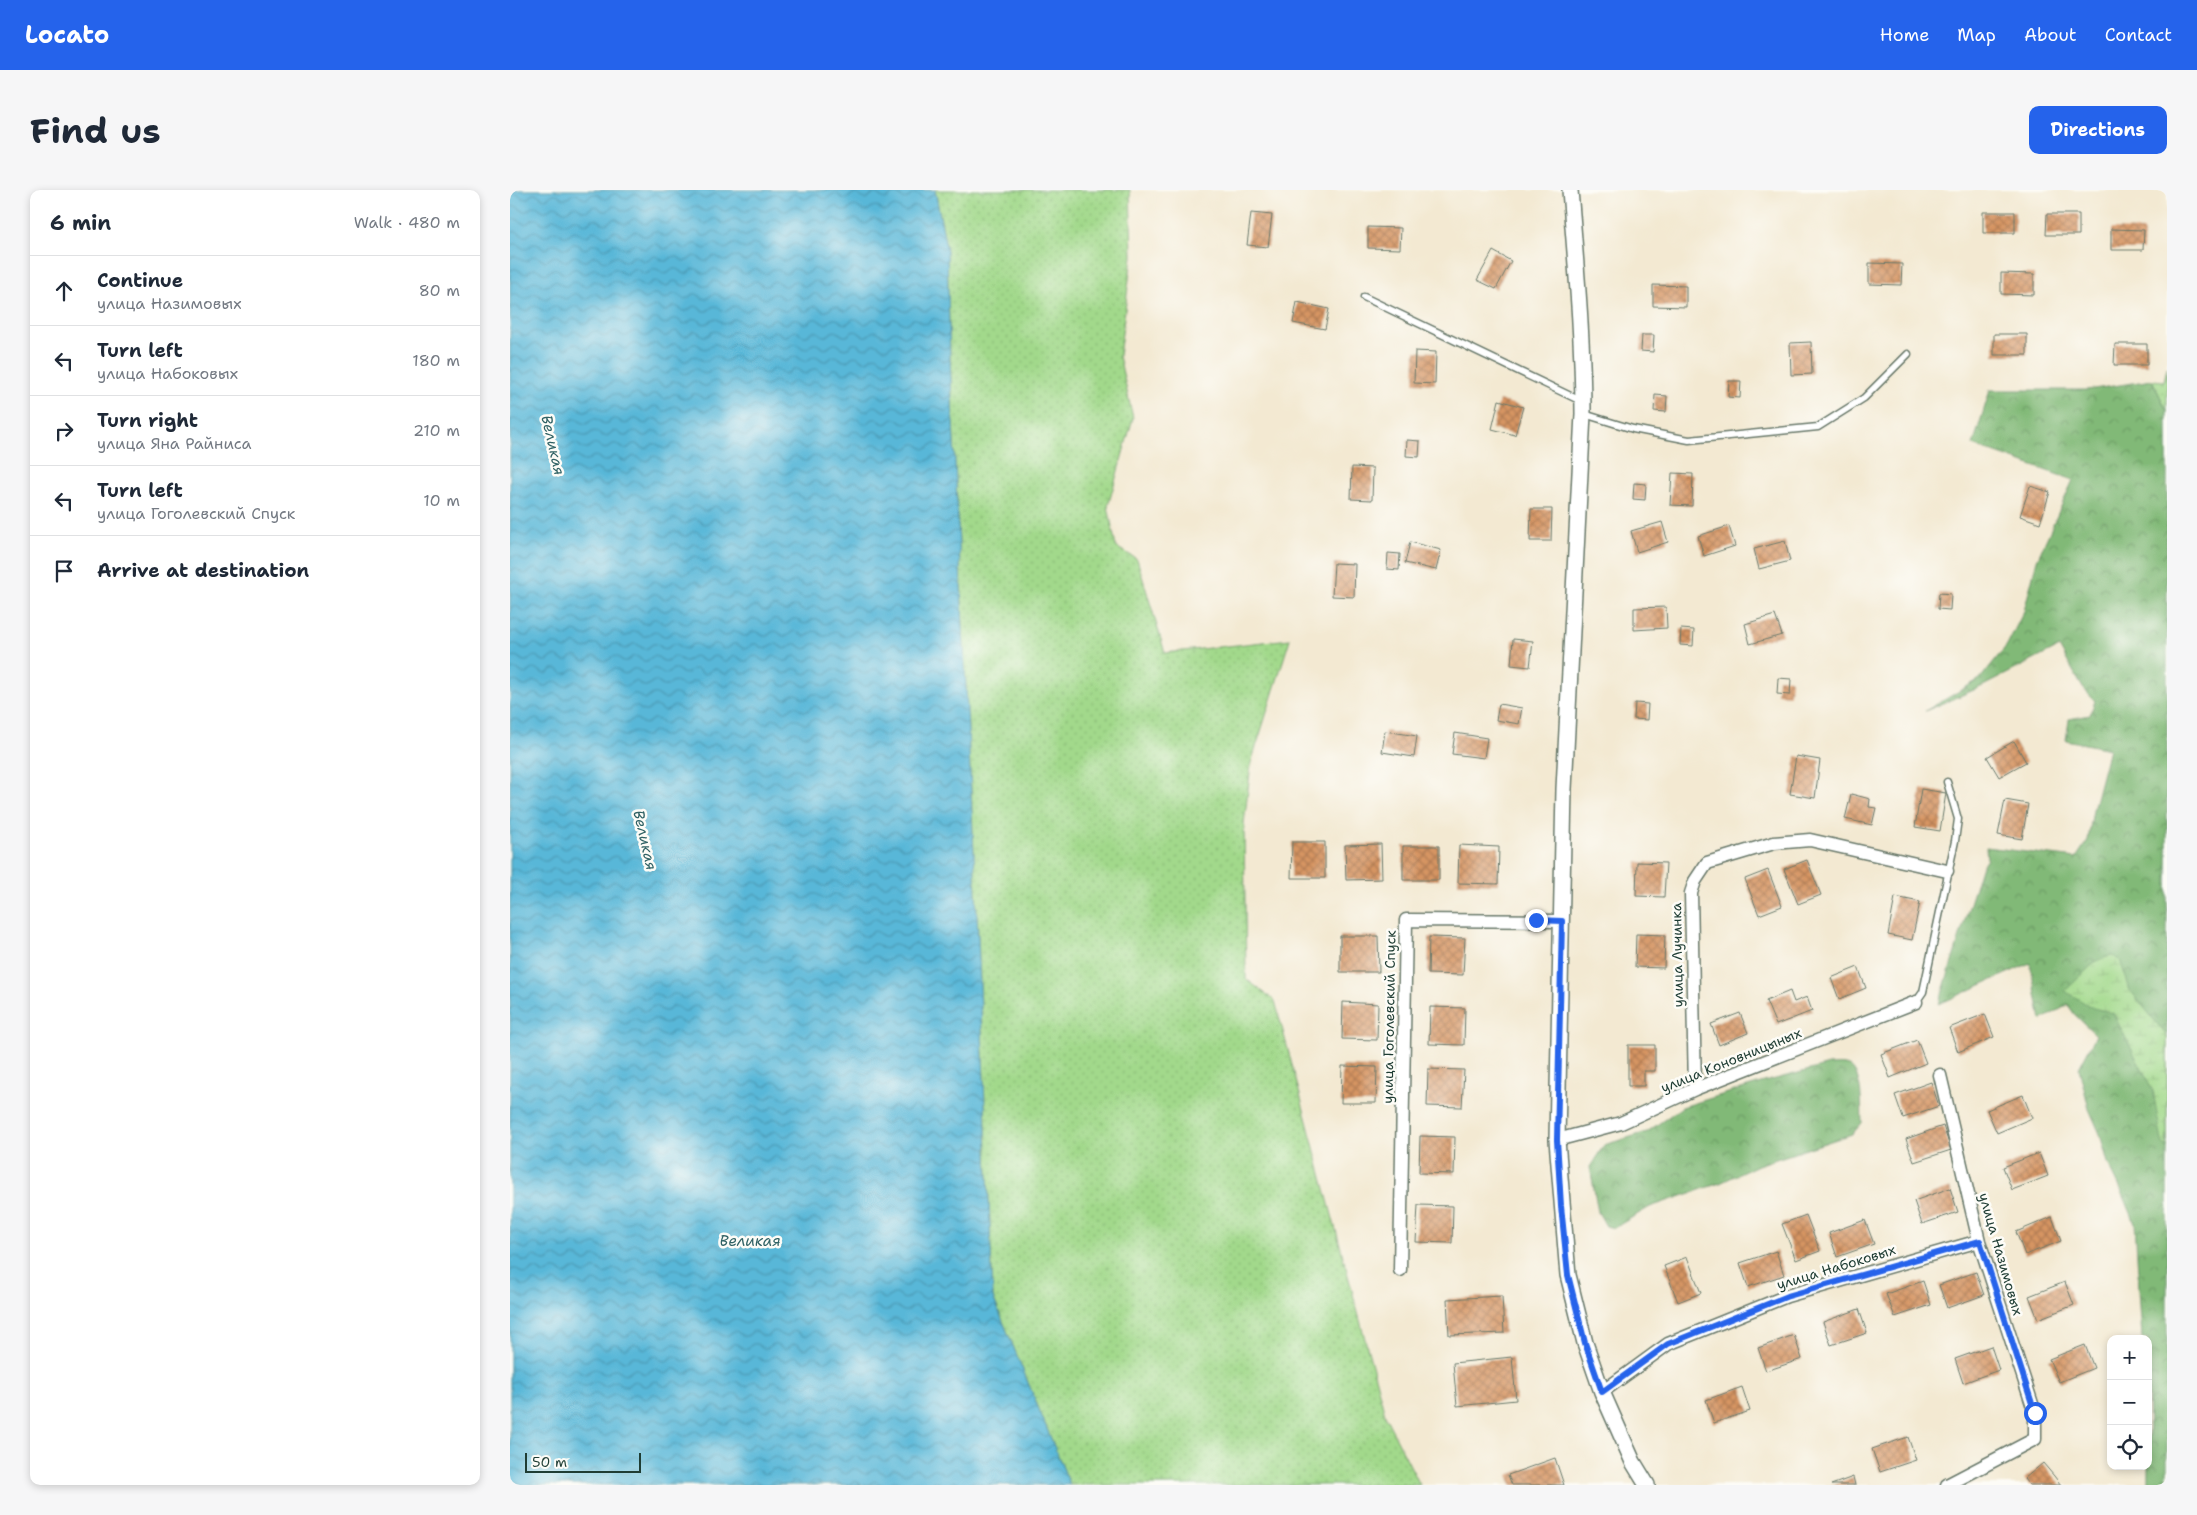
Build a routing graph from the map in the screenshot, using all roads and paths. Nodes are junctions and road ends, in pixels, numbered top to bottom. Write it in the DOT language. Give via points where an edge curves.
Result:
graph roads {
  1 [pos="1570,190"];
  2 [pos="1364,297"];
  3 [pos="1908,354"];
  4 [pos="1583,408"];
  5 [pos="1947,782"];
  6 [pos="1948,871"];
  7 [pos="1562,921"];
  8 [pos="1916,1002"];
  9 [pos="1940,1075"];
  10 [pos="1695,1088"];
  11 [pos="1557,1140"];
  12 [pos="1980,1241"];
  13 [pos="1400,1270"];
  14 [pos="1602,1392"];
  15 [pos="1647,1485"];
  16 [pos="1947,1485"];
  1 -- 4 [label="street" via="1579,297"];
  2 -- 4 [label="lane"];
  3 -- 4 [label="lane" via="1864,398 1818,427 1688,440 1633,429"];
  4 -- 7 [label="street" via="1564,789"];
  5 -- 6 [label="lane" via="1958,819"];
  6 -- 8 [label="lane" via="1923,992"];
  6 -- 10 [label="street, улица Лучинка" via="1810,840 1774,843 1707,863 1691,893"];
  7 -- 11 [label="street"];
  7 -- 13 [label="street, улица Гоголевский Спуск" via="1406,920"];
  8 -- 10 [label="street, улица Коновницыных"];
  9 -- 12 [label="street, улица Назимовых"];
  10 -- 11 [label="street, улица Коновницыных" via="1621,1124"];
  11 -- 14 [label="street" via="1568,1275 1585,1343"];
  12 -- 14 [label="street, улица Набоковых" via="1788,1296 1668,1344"];
  12 -- 16 [label="street, улица Назимовых" via="2035,1413 2035,1439"];
  14 -- 15 [label="street" via="1633,1462"];
}
